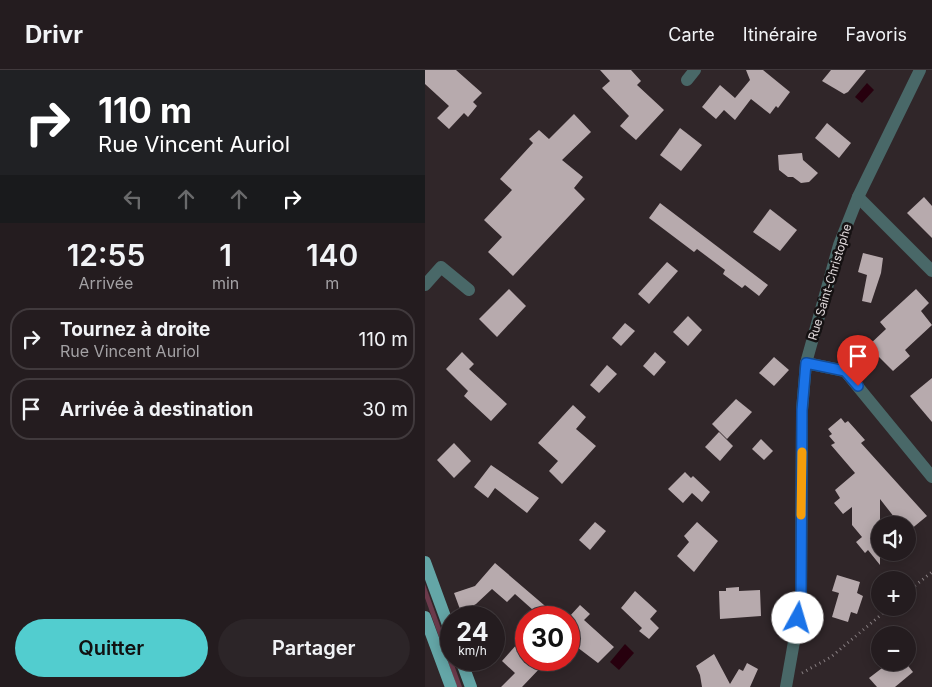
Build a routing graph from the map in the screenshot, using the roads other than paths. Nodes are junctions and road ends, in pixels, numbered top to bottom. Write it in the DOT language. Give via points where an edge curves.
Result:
graph roads {
  1 [pos="695,70"];
  2 [pos="920,70"];
  3 [pos="687,80"];
  4 [pos="858,198"];
  5 [pos="932,271"];
  6 [pos="425,284"];
  7 [pos="469,290"];
  8 [pos="806,363"];
  9 [pos="932,477"];
  10 [pos="425,562"];
  11 [pos="441,606"];
  12 [pos="425,617"];
  13 [pos="465,671"];
  14 [pos="787,684"];
  15 [pos="451,687"];
  16 [pos="471,687"];
  1 -- 3 [label="street"];
  2 -- 4 [label="street, Rue Saint-Christophe"];
  4 -- 5 [label="street"];
  4 -- 8 [label="street, Rue Saint-Christophe" via="839,245"];
  6 -- 7 [label="street" via="441,267"];
  8 -- 9 [label="street" via="845,371"];
  8 -- 14 [label="street, Rue Saint-Christophe" via="802,410 801,602"];
  10 -- 11 [label="main road"];
  12 -- 15 [label="main road"];
  13 -- 16 [label="main road"];
}
